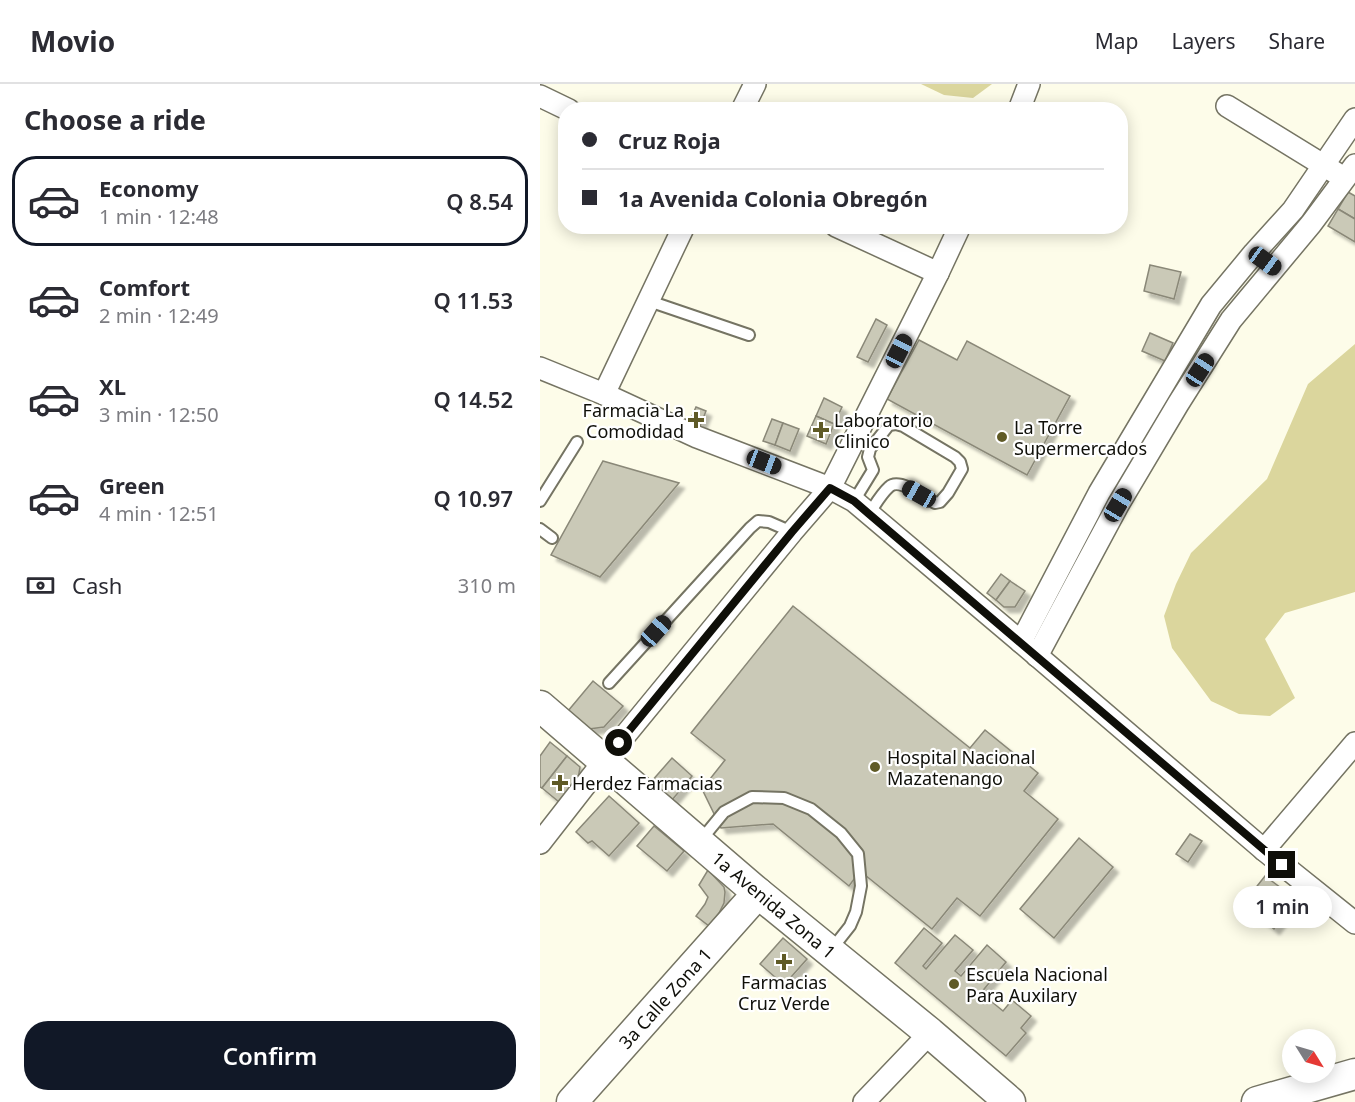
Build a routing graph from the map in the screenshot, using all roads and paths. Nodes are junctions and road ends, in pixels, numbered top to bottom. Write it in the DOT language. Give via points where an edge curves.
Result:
graph roads {
  1 [pos="755,84"];
  2 [pos="1029,84"];
  3 [pos="540,96"];
  4 [pos="746,102"];
  5 [pos="1022,102"];
  6 [pos="558,105"];
  7 [pos="1227,106"];
  8 [pos="1355,119"];
  9 [pos="1324,166"];
  10 [pos="1350,172"];
  11 [pos="680,234"];
  12 [pos="853,234"];
  13 [pos="956,234"];
  14 [pos="1254,253"];
  15 [pos="1275,268"];
  16 [pos="938,273"];
  17 [pos="649,301"];
  18 [pos="749,335"];
  19 [pos="540,368"];
  20 [pos="1158,393"];
  21 [pos="604,394"];
  22 [pos="1178,404"];
  23 [pos="577,441"];
  24 [pos="830,488"];
  25 [pos="1099,493"];
  26 [pos="540,501"];
  27 [pos="1118,505"];
  28 [pos="861,508"];
  29 [pos="540,529"];
  30 [pos="792,532"];
  31 [pos="552,537"];
  32 [pos="1021,642"];
  33 [pos="1037,656"];
  34 [pos="609,683"];
  35 [pos="540,706"];
  36 [pos="1355,743"];
  37 [pos="604,761"];
  38 [pos="540,843"];
  39 [pos="699,843"];
  40 [pos="1264,850"];
  41 [pos="758,893"];
  42 [pos="1355,923"];
  43 [pos="830,952"];
  44 [pos="930,1034"];
  45 [pos="1355,1074"];
  46 [pos="572,1102"];
  47 [pos="864,1102"];
  48 [pos="1010,1102"];
  49 [pos="1257,1102"];
  1 -- 4 [label="street"];
  2 -- 5 [label="street"];
  3 -- 6 [label="street"];
  7 -- 9 [label="street"];
  8 -- 9 [label="street"];
  9 -- 10 [label="street"];
  9 -- 14 [label="street" via="1293,210"];
  10 -- 15 [label="street"];
  11 -- 17 [label="street"];
  12 -- 16 [label="street"];
  13 -- 16 [label="street"];
  14 -- 15 [label="street"];
  14 -- 20 [label="street" via="1211,305"];
  15 -- 22 [label="street" via="1231,320"];
  16 -- 24 [label="street"];
  17 -- 18 [label="lane"];
  17 -- 21 [label="street"];
  19 -- 21 [label="street"];
  20 -- 22 [label="street"];
  20 -- 25 [label="street"];
  21 -- 24 [label="street" via="697,436"];
  22 -- 27 [label="street"];
  23 -- 26 [label="lane"];
  24 -- 28 [label="street"];
  24 -- 30 [label="street"];
  25 -- 27 [label="street"];
  25 -- 32 [label="street"];
  27 -- 33 [label="street"];
  28 -- 28 [label="lane" via="896,483 940,502 962,469 960,462 903,426 889,425 870,448 868,457 873,470"];
  28 -- 32 [label="street"];
  29 -- 31 [label="lane"];
  30 -- 34 [label="lane" via="758,521"];
  30 -- 37 [label="street"];
  32 -- 33 [label="street"];
  33 -- 40 [label="street"];
  35 -- 37 [label="main road, 1a Avenida Zona 1"];
  36 -- 40 [label="street"];
  37 -- 38 [label="street"];
  37 -- 39 [label="main road, 1a Avenida Zona 1"];
  39 -- 41 [label="main road, 1a Avenida Zona 1"];
  39 -- 43 [label="lane" via="724,812 752,797 784,798 811,809 841,833 858,854 861,885 850,926"];
  40 -- 42 [label="street"];
  41 -- 43 [label="main road, 1a Avenida Zona 1"];
  41 -- 46 [label="main road, 3a Calle Zona 1"];
  43 -- 44 [label="main road, 1a Avenida Zona 1"];
  44 -- 47 [label="street"];
  44 -- 48 [label="main road, 1a Avenida Zona 1"];
  45 -- 49 [label="main road"];
}
